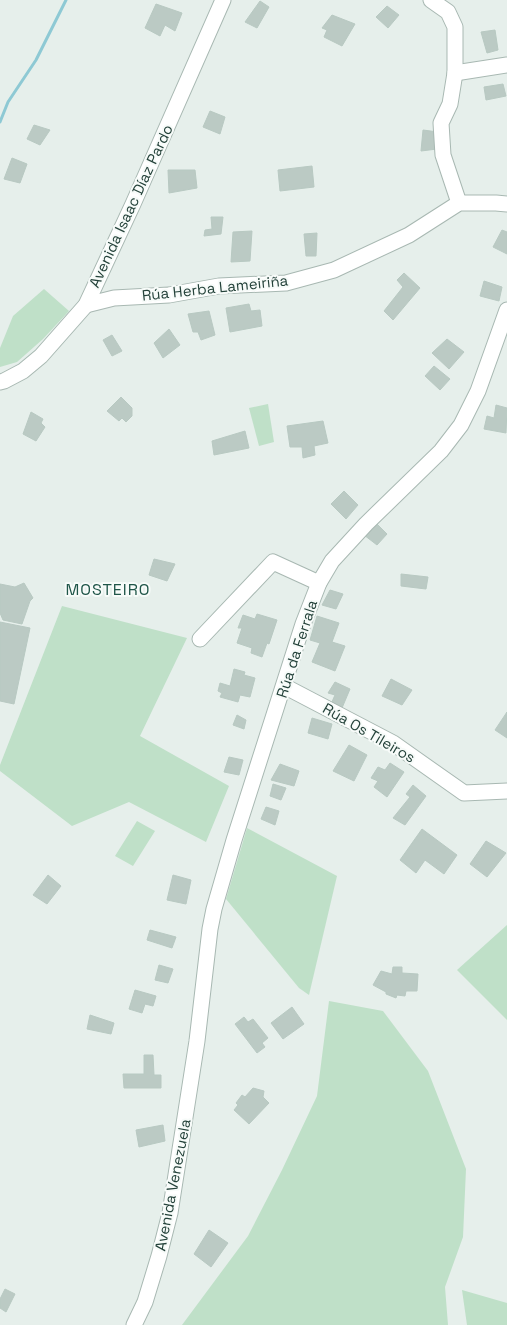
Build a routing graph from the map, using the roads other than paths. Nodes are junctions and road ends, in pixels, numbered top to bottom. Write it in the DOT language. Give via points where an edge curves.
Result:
graph roads {
  1 [pos="223,0"];
  2 [pos="431,0"];
  3 [pos="507,65"];
  4 [pos="455,73"];
  5 [pos="459,203"];
  6 [pos="507,204"];
  7 [pos="86,304"];
  8 [pos="507,310"];
  9 [pos="504,328"];
  10 [pos="0,382"];
  11 [pos="319,583"];
  12 [pos="200,639"];
  13 [pos="284,686"];
  14 [pos="507,791"];
  15 [pos="197,1041"];
  16 [pos="134,1325"];
  1 -- 7 [label="street, Avenida Isaac Díaz Pardo"];
  2 -- 4 [label="street" via="448,12 455,27"];
  3 -- 4 [label="street"];
  4 -- 5 [label="street" via="450,104 441,123 443,155"];
  5 -- 6 [label="street"];
  5 -- 7 [label="street, Rúa Herba Lameiriña" via="409,235 334,270 286,283 219,286"];
  7 -- 10 [label="street, Avenida Isaac Díaz Pardo" via="41,356 23,371"];
  8 -- 9 [label="street, Rúa da Ferrala"];
  9 -- 11 [label="street, Rúa da Ferrala" via="460,425 441,451 332,561"];
  11 -- 12 [label="street" via="273,562"];
  11 -- 13 [label="street, Rúa da Ferrala"];
  13 -- 14 [label="street, Rúa Os Tileiros" via="393,743 464,793"];
  13 -- 15 [label="street, Rúa da Ferrala" via="214,909"];
  15 -- 16 [label="street, Avenida Venezuela" via="170,1213 148,1293"];
}
